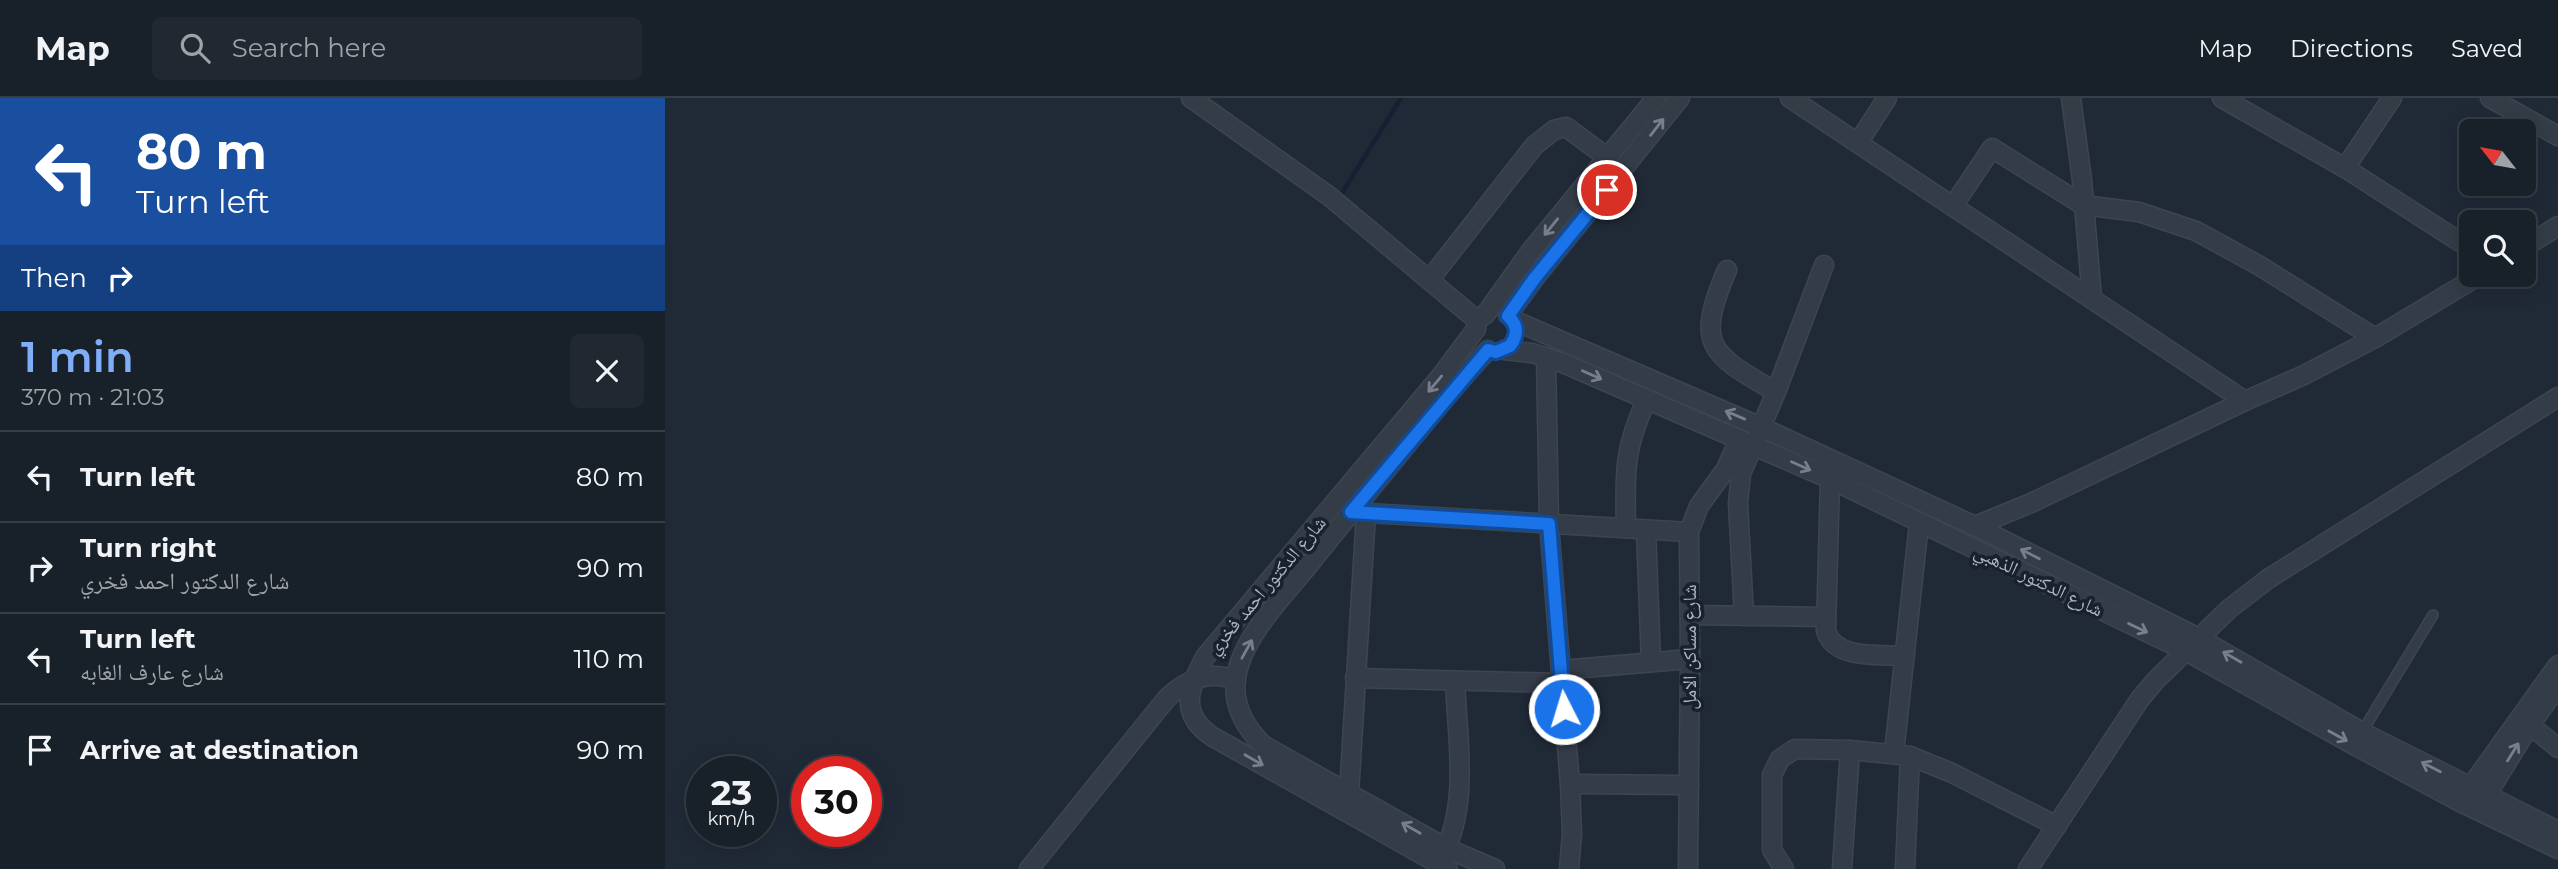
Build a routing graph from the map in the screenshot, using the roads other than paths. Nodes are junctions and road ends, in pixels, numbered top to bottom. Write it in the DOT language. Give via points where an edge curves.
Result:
graph roads {
  1 [pos="1191,98"];
  2 [pos="1656,98"];
  3 [pos="1680,98"];
  4 [pos="1790,98"];
  5 [pos="1887,98"];
  6 [pos="2071,98"];
  7 [pos="2222,98"];
  8 [pos="2392,98"];
  9 [pos="2490,98"];
  10 [pos="2558,136"];
  11 [pos="1858,143"];
  12 [pos="1608,158"];
  13 [pos="2345,168"];
  14 [pos="2083,205"];
  15 [pos="1953,206"];
  16 [pos="2558,226"];
  17 [pos="2536,240"];
  18 [pos="2459,241"];
  19 [pos="1824,265"];
  20 [pos="1727,270"];
  21 [pos="1430,279"];
  22 [pos="2460,287"];
  23 [pos="2092,299"];
  24 [pos="1511,318"];
  25 [pos="1480,322"];
  26 [pos="2375,338"];
  27 [pos="1496,350"];
  28 [pos="1546,357"];
  29 [pos="1776,392"];
  30 [pos="2558,397"];
  31 [pos="1647,399"];
  32 [pos="2245,401"];
  33 [pos="1761,426"];
  34 [pos="1746,442"];
  35 [pos="1830,479"];
  36 [pos="1358,512"];
  37 [pos="1919,523"];
  38 [pos="1549,524"];
  39 [pos="1975,526"];
  40 [pos="1626,528"];
  41 [pos="1646,530"];
  42 [pos="1689,532"];
  43 [pos="1690,615"];
  44 [pos="2433,615"];
  45 [pos="1744,616"];
  46 [pos="1826,617"];
  47 [pos="2193,645"];
  48 [pos="1905,656"];
  49 [pos="1690,659"];
  50 [pos="1651,662"];
  51 [pos="2558,665"];
  52 [pos="1561,677"];
  53 [pos="1356,678"];
  54 [pos="1194,679"];
  55 [pos="1236,680"];
  56 [pos="1455,681"];
  57 [pos="2558,686"];
  58 [pos="1241,717"];
  59 [pos="2530,725"];
  60 [pos="2362,732"];
  61 [pos="1213,737"];
  62 [pos="2558,748"];
  63 [pos="1850,750"];
  64 [pos="1902,755"];
  65 [pos="1570,784"];
  66 [pos="1689,785"];
  67 [pos="1349,793"];
  68 [pos="2473,798"];
  69 [pos="2057,826"];
  70 [pos="2558,831"];
  71 [pos="2558,849"];
  72 [pos="1442,863"];
  73 [pos="1029,869"];
  74 [pos="1495,869"];
  75 [pos="1569,869"];
  76 [pos="1688,869"];
  77 [pos="1784,869"];
  78 [pos="1842,869"];
  79 [pos="1905,869"];
  80 [pos="2028,869"];
  1 -- 21 [label="street" via="1329,196"];
  2 -- 12 [label="street, شارع الدكتور احمد فخري"];
  24 -- 3 [label="street, one-way" via="1534,279"];
  4 -- 11 [label="street"];
  5 -- 11 [label="street"];
  6 -- 14 [label="street"];
  7 -- 13 [label="street"];
  8 -- 13 [label="street"];
  9 -- 10 [label="street"];
  11 -- 15 [label="street"];
  12 -- 21 [label="street" via="1566,127 1545,136 1516,166"];
  12 -- 25 [label="street, شارع الدكتور احمد فخري, one-way" via="1530,252"];
  13 -- 18 [label="street"];
  14 -- 15 [label="street" via="1992,148"];
  14 -- 23 [label="street"];
  14 -- 26 [label="street" via="2139,212 2187,227 2260,266"];
  15 -- 23 [label="street"];
  16 -- 17 [label="street"];
  19 -- 29 [label="street"];
  20 -- 29 [label="street" via="1711,321 1713,344 1732,367"];
  21 -- 25 [label="street"];
  22 -- 26 [label="street"];
  23 -- 32 [label="street"];
  24 -- 25 [label="street" via="1501,312"];
  24 -- 27 [label="street" via="1516,327 1514,341"];
  33 -- 24 [label="street, شارع الدكتور الذهبي, one-way"];
  25 -- 27 [label="street" via="1481,345"];
  25 -- 54 [label="street, شارع الدكتور احمد فخري, one-way" via="1425,396 1205,657"];
  26 -- 32 [label="street"];
  27 -- 28 [label="street, شارع الدكتور الذهبي"];
  27 -- 36 [label="street, شارع الدكتور احمد فخري"];
  28 -- 31 [label="street, شارع الدكتور الذهبي, one-way"];
  28 -- 38 [label="street"];
  29 -- 33 [label="street"];
  30 -- 47 [label="street" via="2267,579"];
  31 -- 34 [label="street, شارع الدكتور الذهبي"];
  31 -- 40 [label="street" via="1626,455"];
  32 -- 39 [label="street"];
  33 -- 34 [label="street"];
  33 -- 39 [label="street, شارع الدكتور الذهبي"];
  34 -- 35 [label="street, شارع الدكتور الذهبي, one-way"];
  34 -- 42 [label="street, شارع مساكن الامل" via="1699,506"];
  34 -- 45 [label="street" via="1739,488"];
  35 -- 37 [label="street, شارع الدكتور الذهبي"];
  35 -- 46 [label="street"];
  36 -- 38 [label="street"];
  36 -- 53 [label="street"];
  55 -- 36 [label="street, شارع الدكتور احمد فخري, one-way" via="1240,662 1261,624"];
  37 -- 47 [label="street, شارع الدكتور الذهبي, one-way"];
  37 -- 48 [label="street"];
  38 -- 40 [label="street"];
  38 -- 52 [label="street"];
  47 -- 39 [label="street, شارع الدكتور الذهبي, one-way"];
  40 -- 41 [label="street"];
  41 -- 42 [label="street"];
  41 -- 50 [label="street"];
  42 -- 43 [label="street, شارع مساكن الامل"];
  43 -- 45 [label="street"];
  43 -- 49 [label="street, شارع مساكن الامل"];
  44 -- 60 [label="lane"];
  45 -- 46 [label="street"];
  46 -- 48 [label="street" via="1829,640 1836,648"];
  60 -- 47 [label="street, شارع الدكتور الذهبي, one-way"];
  47 -- 68 [label="street, شارع الدكتور الذهبي, one-way"];
  47 -- 69 [label="street" via="2140,699"];
  48 -- 64 [label="street"];
  49 -- 50 [label="street"];
  49 -- 66 [label="street, شارع مساكن الامل"];
  50 -- 52 [label="street"];
  51 -- 68 [label="street"];
  52 -- 56 [label="street"];
  52 -- 65 [label="street"];
  53 -- 56 [label="street"];
  53 -- 67 [label="street"];
  54 -- 55 [label="street" via="1215,675"];
  54 -- 61 [label="street, شارع الدكتور احمد فخري" via="1191,712"];
  54 -- 73 [label="street" via="1167,698"];
  55 -- 58 [label="street, شارع الدكتور احمد فخري"];
  56 -- 72 [label="street" via="1459,791"];
  57 -- 59 [label="street"];
  58 -- 61 [label="street" via="1229,730"];
  58 -- 67 [label="street, شارع الدكتور احمد فخري" via="1263,745"];
  59 -- 62 [label="street"];
  68 -- 59 [label="street, one-way"];
  68 -- 60 [label="street, شارع الدكتور الذهبي, one-way"];
  61 -- 72 [label="street, شارع الدكتور احمد فخري, one-way"];
  63 -- 64 [label="street"];
  63 -- 77 [label="street" via="1795,749 1775,766 1772,850"];
  63 -- 78 [label="street"];
  64 -- 69 [label="street" via="1952,773"];
  64 -- 79 [label="street"];
  65 -- 66 [label="street"];
  65 -- 75 [label="street"];
  66 -- 76 [label="street, شارع مساكن الامل"];
  72 -- 67 [label="street, شارع الدكتور احمد فخري, one-way"];
  68 -- 70 [label="street, شارع الدكتور الذهبي"];
  68 -- 71 [label="street, شارع الدكتور الذهبي"];
  69 -- 80 [label="street"];
  72 -- 74 [label="street, شارع الدكتور احمد فخري"];
}
